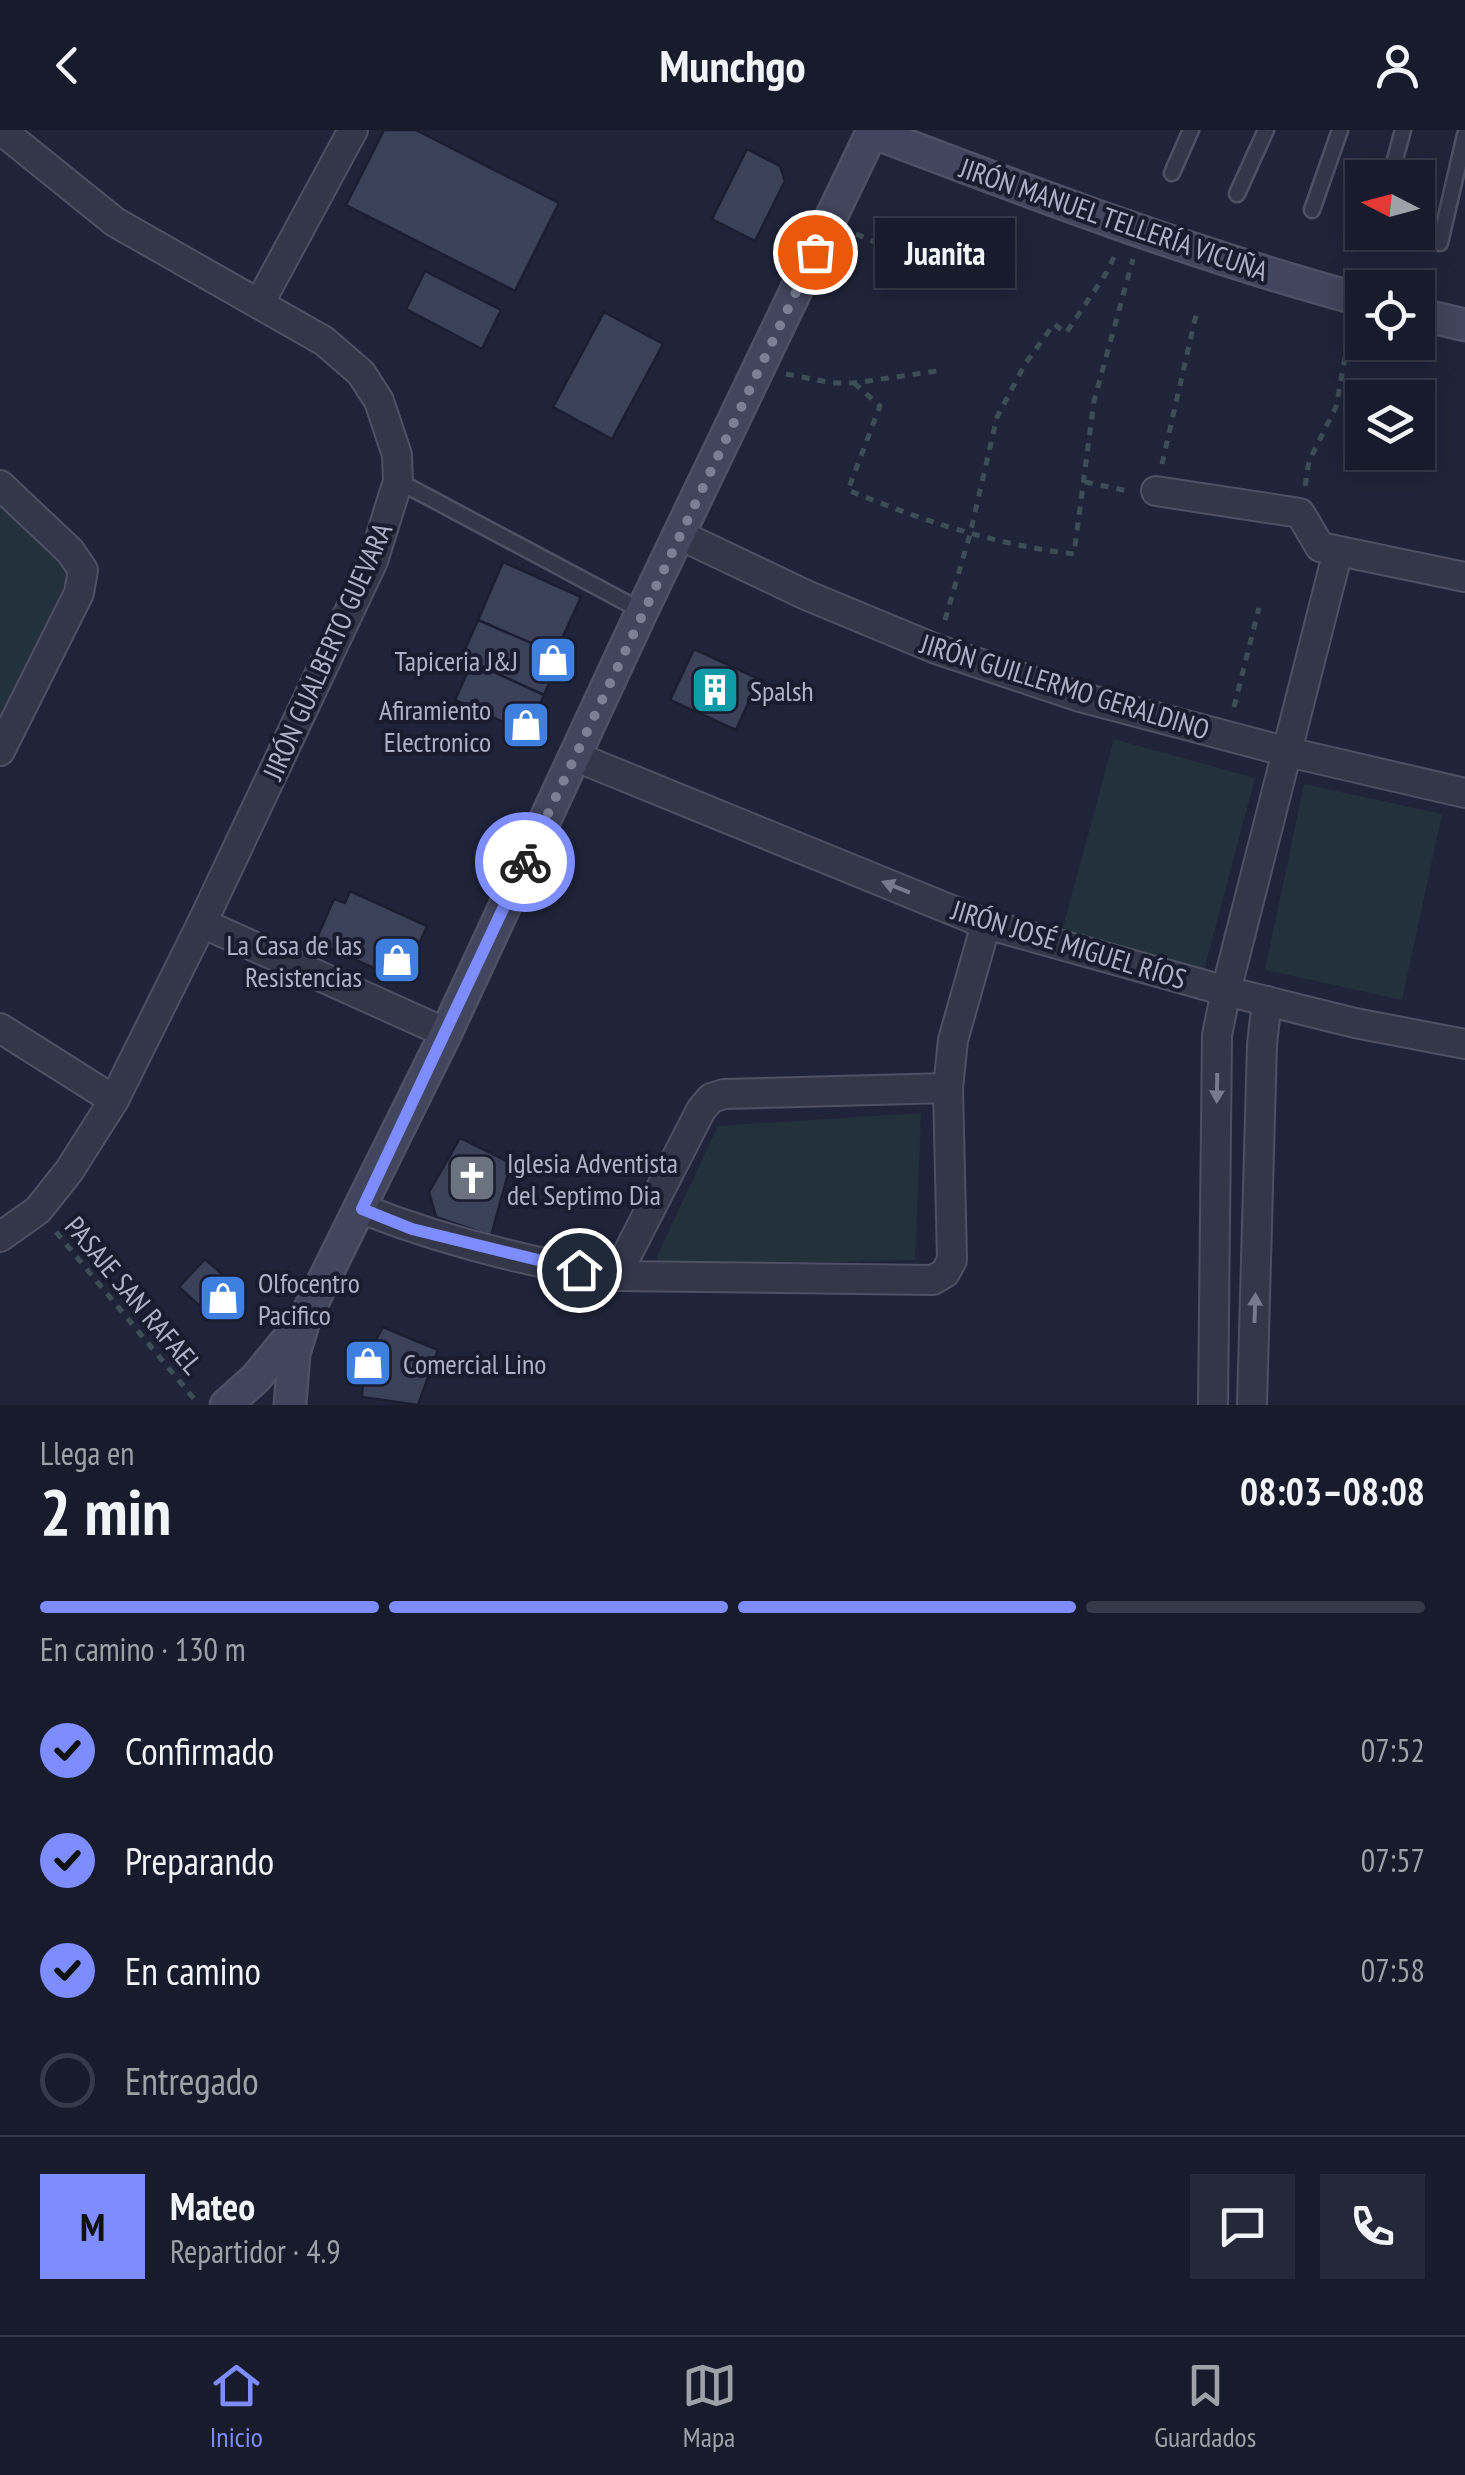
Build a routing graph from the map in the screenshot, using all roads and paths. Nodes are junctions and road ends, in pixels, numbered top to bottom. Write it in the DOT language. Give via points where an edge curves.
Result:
graph roads {
  1 [pos="1,130"];
  2 [pos="353,130"];
  3 [pos="1191,130"];
  4 [pos="1266,130"];
  5 [pos="1340,130"];
  6 [pos="1403,130"];
  7 [pos="871,131"];
  8 [pos="1464,132"];
  9 [pos="1395,160"];
  10 [pos="1172,173"];
  11 [pos="1237,194"];
  12 [pos="1312,210"];
  13 [pos="829,223"];
  14 [pos="1133,230"];
  15 [pos="1440,243"];
  16 [pos="982,288"];
  17 [pos="1345,295"];
  18 [pos="259,304"];
  19 [pos="1196,315"];
  20 [pos="1435,318"];
  21 [pos="1465,326"];
  22 [pos="1346,360"];
  23 [pos="758,369"];
  24 [pos="937,371"];
  25 [pos="854,383"];
  26 [pos="398,480"];
  27 [pos="0,485"];
  28 [pos="1156,490"];
  29 [pos="1300,513"];
  30 [pos="680,534"];
  31 [pos="970,534"];
  32 [pos="1338,551"];
  33 [pos="1465,576"];
  34 [pos="1259,608"];
  35 [pos="642,611"];
  36 [pos="936,648"];
  37 [pos="1226,736"];
  38 [pos="0,752"];
  39 [pos="1288,752"];
  40 [pos="574,756"];
  41 [pos="1465,793"];
  42 [pos="202,924"];
  43 [pos="986,924"];
  44 [pos="1226,991"];
  45 [pos="1267,1001"];
  46 [pos="0,1028"];
  47 [pos="446,1034"];
  48 [pos="1465,1044"];
  49 [pos="948,1088"];
  50 [pos="114,1100"];
  51 [pos="362,1209"];
  52 [pos="38,1210"];
  53 [pos="0,1237"];
  54 [pos="616,1276"];
  55 [pos="305,1318"];
  56 [pos="199,1405"];
  57 [pos="226,1405"];
  58 [pos="290,1405"];
  59 [pos="1214,1405"];
  60 [pos="1252,1405"];
  1 -- 18 [label="street, JIRÓN GUALBERTO GUEVARA" via="115,222"];
  2 -- 18 [label="street"];
  3 -- 10 [label="lane"];
  4 -- 11 [label="lane"];
  5 -- 12 [label="lane"];
  6 -- 9 [label="lane"];
  7 -- 13 [label="street"];
  7 -- 14 [label="street, JIRÓN MANUEL TELLERÍA VICUÑA"];
  8 -- 15 [label="lane"];
  13 -- 16 [label="path"];
  13 -- 23 [label="street"];
  14 -- 17 [label="street, JIRÓN MANUEL TELLERÍA VICUÑA"];
  14 -- 31 [label="path" via="1066,333 1054,324 1025,364 997,417"];
  14 -- 31 [label="path" via="1118,321 1094,401 1074,554"];
  18 -- 26 [label="street, JIRÓN GUALBERTO GUEVARA" via="324,340 361,374 390,429"];
  19 -- 28 [label="path"];
  20 -- 21 [label="street"];
  22 -- 29 [label="path" via="1336,407 1309,461"];
  23 -- 25 [label="path"];
  23 -- 30 [label="street"];
  24 -- 25 [label="path"];
  25 -- 31 [label="path" via="880,406 848,490"];
  26 -- 35 [label="lane"];
  26 -- 42 [label="street, JIRÓN GUALBERTO GUEVARA" via="373,561"];
  27 -- 38 [label="street" via="83,570 79,592"];
  28 -- 29 [label="street"];
  29 -- 32 [label="street" via="1320,548"];
  30 -- 35 [label="street"];
  30 -- 36 [label="street, JIRÓN GUILLERMO GERALDINO"];
  31 -- 36 [label="path"];
  32 -- 33 [label="street"];
  32 -- 39 [label="street"];
  34 -- 37 [label="path"];
  35 -- 40 [label="street"];
  36 -- 37 [label="street, JIRÓN GUILLERMO GERALDINO" via="1080,697"];
  37 -- 39 [label="street, JIRÓN GUILLERMO GERALDINO"];
  39 -- 41 [label="street, JIRÓN GUILLERMO GERALDINO"];
  39 -- 44 [label="street"];
  43 -- 40 [label="street, JIRÓN JOSÉ MIGUEL RÍOS, one-way"];
  40 -- 47 [label="street"];
  42 -- 47 [label="street"];
  42 -- 50 [label="street, JIRÓN GUALBERTO GUEVARA"];
  43 -- 44 [label="street, JIRÓN JOSÉ MIGUEL RÍOS"];
  43 -- 49 [label="street" via="953,1040"];
  44 -- 45 [label="street, JIRÓN JOSÉ MIGUEL RÍOS"];
  44 -- 59 [label="street, one-way" via="1218,1035"];
  45 -- 48 [label="street, JIRÓN JOSÉ MIGUEL RÍOS"];
  60 -- 45 [label="street, one-way"];
  46 -- 50 [label="street"];
  47 -- 51 [label="street"];
  49 -- 54 [label="street" via="711,1098"];
  49 -- 54 [label="street" via="952,1260 933,1280"];
  50 -- 52 [label="street, JIRÓN GUALBERTO GUEVARA"];
  51 -- 54 [label="street" via="412,1229"];
  51 -- 55 [label="street"];
  52 -- 53 [label="street, JIRÓN GUALBERTO GUEVARA"];
  52 -- 56 [label="path, PASAJE SAN RAFAEL"];
  55 -- 57 [label="street"];
  55 -- 58 [label="street"];
}
